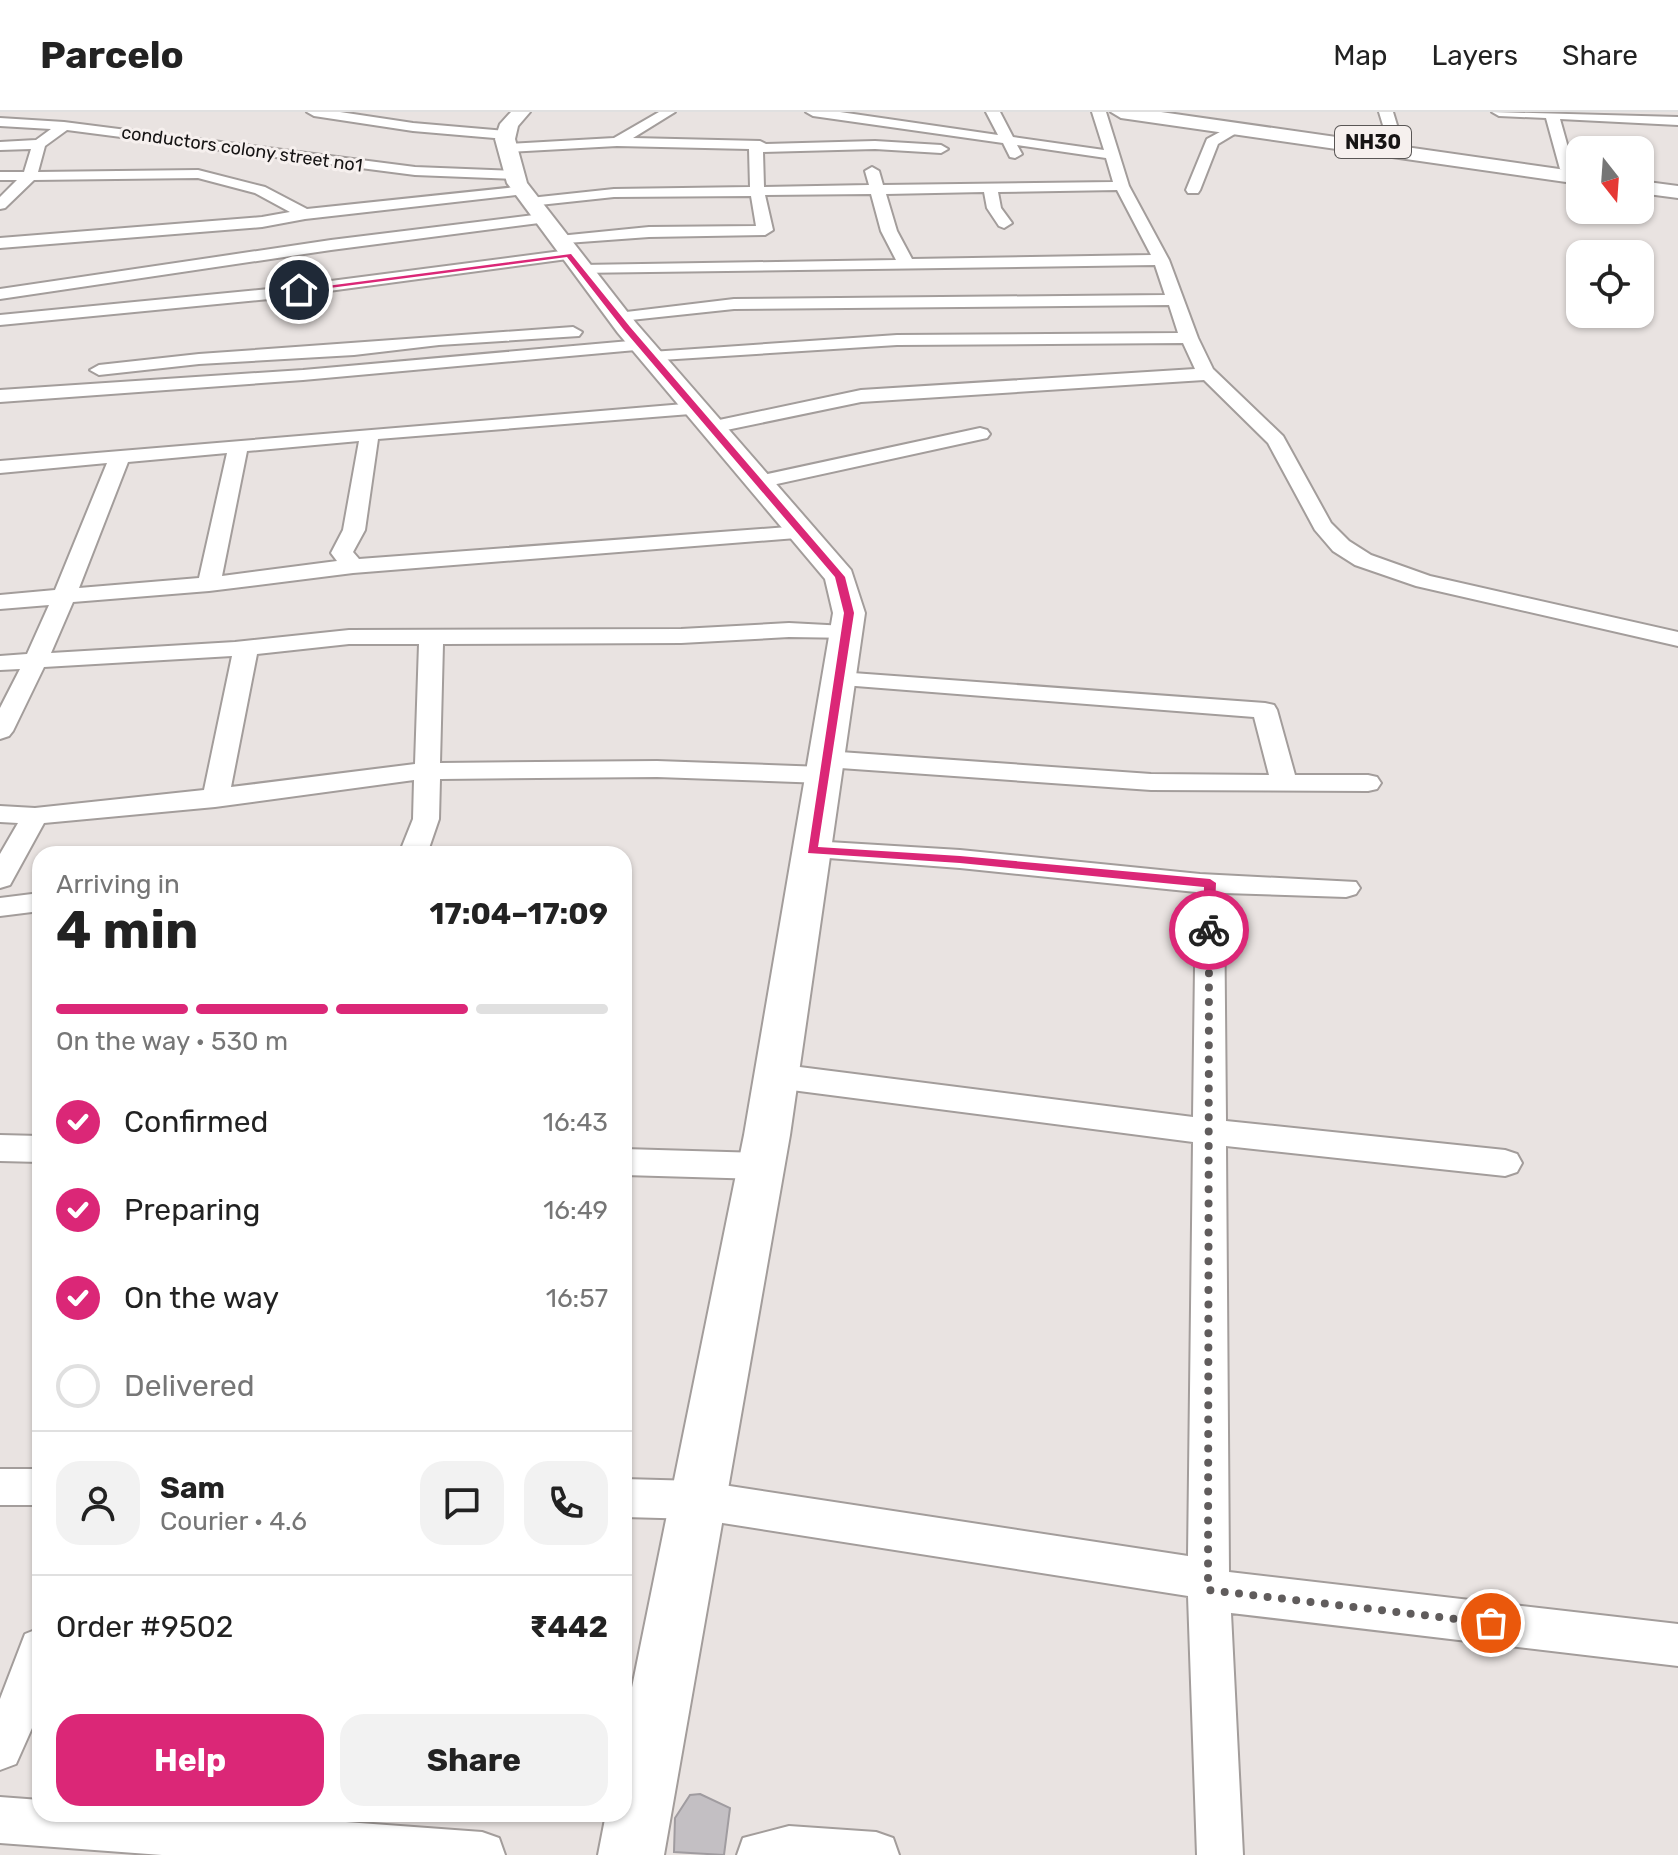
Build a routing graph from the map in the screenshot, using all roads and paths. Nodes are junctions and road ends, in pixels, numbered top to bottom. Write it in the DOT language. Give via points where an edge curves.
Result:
graph roads {
  1 [pos="314,112"];
  2 [pos="668,112"];
  3 [pos="813,112"];
  4 [pos="993,112"];
  5 [pos="1099,112"];
  6 [pos="1121,112"];
  7 [pos="1166,112"];
  8 [pos="1499,112"];
  9 [pos="1551,113"];
  10 [pos="1383,114"];
  11 [pos="1635,115"];
  12 [pos="795,120"];
  13 [pos="1678,121"];
  14 [pos="0,122"];
  15 [pos="64,126"];
  16 [pos="1236,129"];
  17 [pos="617,142"];
  18 [pos="39,144"];
  19 [pos="1396,145"];
  20 [pos="0,146"];
  21 [pos="758,146"];
  22 [pos="865,146"];
  23 [pos="1566,149"];
  24 [pos="1112,155"];
  25 [pos="1021,163"];
  26 [pos="1566,171"];
  27 [pos="1566,172"];
  28 [pos="0,176"];
  29 [pos="30,176"];
  30 [pos="1654,181"];
  31 [pos="1678,185"];
  32 [pos="1122,186"];
  33 [pos="990,187"];
  34 [pos="877,188"];
  35 [pos="1654,189"];
  36 [pos="1193,190"];
  37 [pos="757,191"];
  38 [pos="1678,192"];
  39 [pos="535,195"];
  40 [pos="0,205"];
  41 [pos="305,214"];
  42 [pos="1004,223"];
  43 [pos="0,243"];
  44 [pos="1161,260"];
  45 [pos="906,264"];
  46 [pos="0,294"];
  47 [pos="1176,300"];
  48 [pos="0,320"];
  49 [pos="634,337"];
  50 [pos="1189,338"];
  51 [pos="93,371"];
  52 [pos="1205,371"];
  53 [pos="0,396"];
  54 [pos="704,418"];
  55 [pos="980,434"];
  56 [pos="369,437"];
  57 [pos="238,449"];
  58 [pos="119,459"];
  59 [pos="0,467"];
  60 [pos="758,482"];
  61 [pos="801,532"];
  62 [pos="353,566"];
  63 [pos="209,584"];
  64 [pos="67,597"];
  65 [pos="0,602"];
  66 [pos="846,633"];
  67 [pos="431,637"];
  68 [pos="1678,639"];
  69 [pos="246,648"];
  70 [pos="37,662"];
  71 [pos="0,663"];
  72 [pos="839,679"];
  73 [pos="0,731"];
  74 [pos="825,767"];
  75 [pos="425,771"];
  76 [pos="1284,782"];
  77 [pos="1368,783"];
  78 [pos="215,799"];
  79 [pos="0,814"];
  80 [pos="35,816"];
  81 [pos="416,846"];
  82 [pos="812,850"];
  83 [pos="0,879"];
  84 [pos="1210,883"];
  85 [pos="1346,888"];
  86 [pos="32,903"];
  87 [pos="0,907"];
  88 [pos="776,1076"];
  89 [pos="1207,1131"];
  90 [pos="0,1148"];
  91 [pos="32,1149"];
  92 [pos="632,1162"];
  93 [pos="1505,1163"];
  94 [pos="761,1166"];
  95 [pos="0,1487"];
  96 [pos="32,1487"];
  97 [pos="632,1498"];
  98 [pos="697,1500"];
  99 [pos="1208,1584"];
  100 [pos="1678,1645"];
  101 [pos="32,1671"];
  102 [pos="0,1748"];
  103 [pos="0,1820"];
  104 [pos="221,1846"];
  105 [pos="482,1855"];
  106 [pos="631,1855"];
  107 [pos="760,1855"];
  108 [pos="876,1855"];
  109 [pos="1220,1855"];
  1 -- 39 [label="street" via="413,127"];
  2 -- 17 [label="street"];
  3 -- 25 [label="street"];
  4 -- 25 [label="street"];
  5 -- 24 [label="street"];
  6 -- 16 [label="highway"];
  7 -- 19 [label="highway, NH30"];
  8 -- 9 [label="street"];
  9 -- 11 [label="street"];
  9 -- 23 [label="street"];
  10 -- 19 [label="street"];
  11 -- 13 [label="street"];
  12 -- 21 [label="street"];
  14 -- 15 [label="street, conductors colony street no1"];
  15 -- 18 [label="street"];
  15 -- 39 [label="street, conductors colony street no1" via="415,171"];
  16 -- 27 [label="highway"];
  16 -- 36 [label="street" via="1212,142"];
  17 -- 21 [label="street"];
  17 -- 39 [label="street"];
  18 -- 20 [label="street"];
  18 -- 29 [label="street"];
  19 -- 26 [label="highway, NH30"];
  21 -- 22 [label="street"];
  21 -- 37 [label="street"];
  22 -- 25 [label="street" via="966,150"];
  22 -- 34 [label="street"];
  24 -- 25 [label="street"];
  24 -- 32 [label="street"];
  25 -- 32 [label="street"];
  25 -- 33 [label="street"];
  28 -- 29 [label="street"];
  29 -- 40 [label="street"];
  29 -- 41 [label="street" via="198,174 260,190"];
  30 -- 31 [label="highway"];
  32 -- 44 [label="street"];
  33 -- 34 [label="street"];
  33 -- 42 [label="street"];
  34 -- 37 [label="street"];
  34 -- 45 [label="street" via="889,231"];
  35 -- 38 [label="highway"];
  37 -- 39 [label="street"];
  37 -- 39 [label="street" via="768,237 649,232"];
  39 -- 41 [label="street"];
  39 -- 45 [label="street"];
  39 -- 46 [label="street" via="331,245"];
  39 -- 48 [label="street" via="269,294"];
  39 -- 49 [label="main road"];
  41 -- 43 [label="street"];
  44 -- 45 [label="street"];
  44 -- 47 [label="street"];
  47 -- 49 [label="street" via="734,304"];
  47 -- 50 [label="street"];
  49 -- 50 [label="street"];
  49 -- 51 [label="street" via="439,340"];
  49 -- 53 [label="street" via="335,372"];
  49 -- 54 [label="main road"];
  50 -- 52 [label="street"];
  52 -- 54 [label="street" via="1196,377 861,396"];
  52 -- 68 [label="street" via="1276,440 1322,526 1363,560 1424,581"];
  54 -- 56 [label="street" via="511,422"];
  54 -- 60 [label="main road"];
  55 -- 60 [label="street"];
  56 -- 57 [label="street"];
  56 -- 62 [label="street" via="354,530 342,553"];
  57 -- 58 [label="street"];
  57 -- 63 [label="street"];
  58 -- 59 [label="street"];
  58 -- 64 [label="street"];
  60 -- 61 [label="main road"];
  61 -- 62 [label="street"];
  61 -- 66 [label="main road" via="840,577 849,613"];
  62 -- 63 [label="street"];
  63 -- 64 [label="street"];
  64 -- 65 [label="street"];
  64 -- 70 [label="street"];
  66 -- 67 [label="street"];
  66 -- 72 [label="main road"];
  67 -- 69 [label="street" via="349,637"];
  67 -- 75 [label="street"];
  69 -- 70 [label="street"];
  69 -- 78 [label="street"];
  70 -- 71 [label="street"];
  70 -- 73 [label="street"];
  72 -- 74 [label="main road"];
  72 -- 76 [label="street" via="1265,710"];
  74 -- 75 [label="street"];
  74 -- 76 [label="street" via="1151,782"];
  74 -- 82 [label="main road"];
  75 -- 78 [label="street"];
  75 -- 81 [label="street" via="426,819"];
  76 -- 77 [label="street"];
  78 -- 80 [label="street"];
  79 -- 80 [label="street"];
  80 -- 83 [label="street"];
  82 -- 84 [label="street"];
  82 -- 88 [label="main road"];
  84 -- 85 [label="street"];
  84 -- 89 [label="street"];
  86 -- 87 [label="street"];
  88 -- 89 [label="street"];
  88 -- 94 [label="main road"];
  89 -- 93 [label="street"];
  89 -- 99 [label="street"];
  90 -- 91 [label="street"];
  92 -- 94 [label="street"];
  94 -- 98 [label="main road"];
  95 -- 96 [label="street"];
  97 -- 98 [label="street"];
  98 -- 99 [label="street"];
  98 -- 106 [label="main road"];
  99 -- 100 [label="street"];
  99 -- 109 [label="street"];
  101 -- 102 [label="street"];
  103 -- 104 [label="street"];
  104 -- 105 [label="street"];
  107 -- 108 [label="street" via="789,1849"];
}
